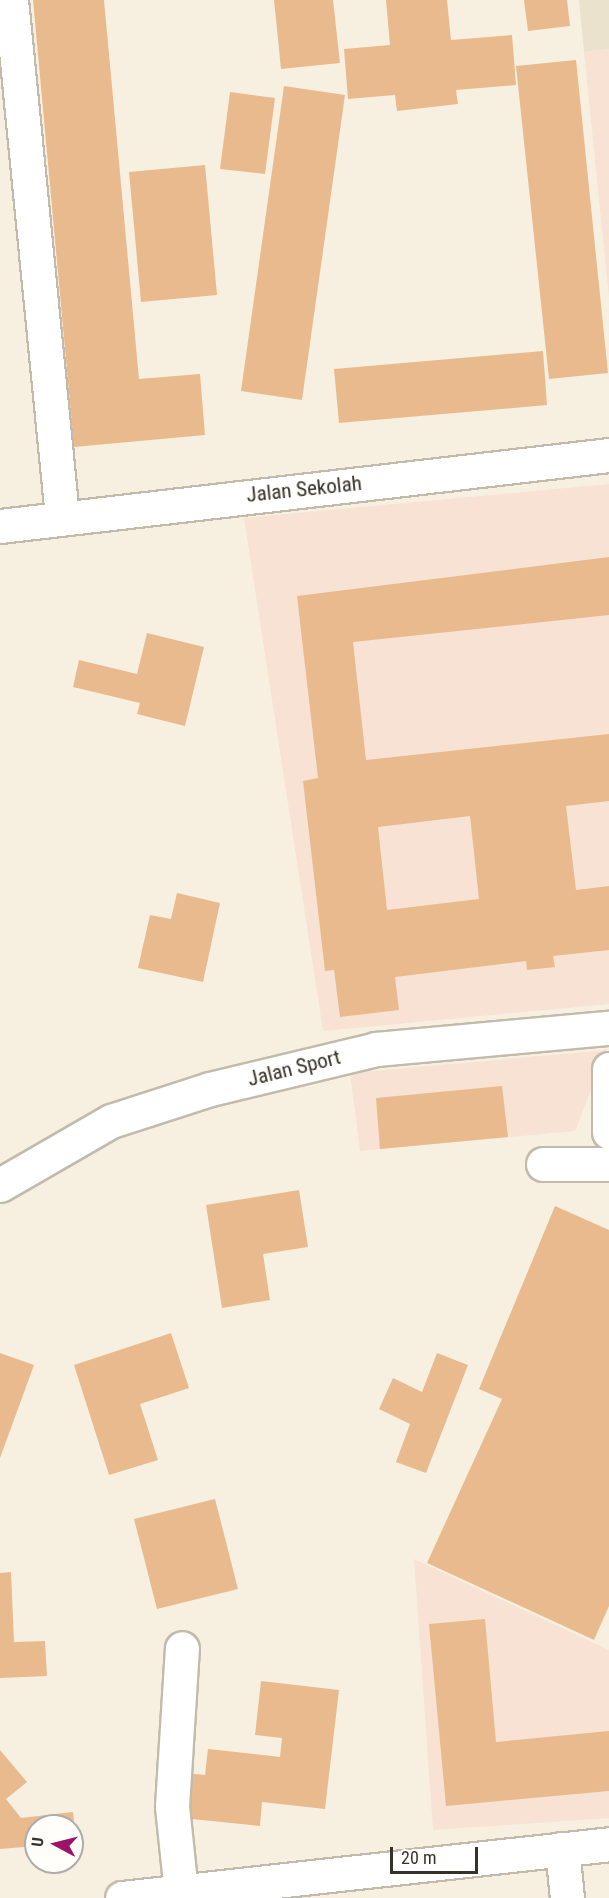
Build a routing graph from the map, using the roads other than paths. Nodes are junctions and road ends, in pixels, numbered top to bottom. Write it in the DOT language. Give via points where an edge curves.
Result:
graph roads {
  1 [pos="11,0"];
  2 [pos="609,455"];
  3 [pos="62,516"];
  4 [pos="0,526"];
  5 [pos="609,1028"];
  6 [pos="609,1069"];
  7 [pos="609,1132"];
  8 [pos="543,1164"];
  9 [pos="609,1164"];
  10 [pos="0,1185"];
  11 [pos="182,1648"];
  12 [pos="609,1844"];
  13 [pos="562,1849"];
  14 [pos="181,1892"];
  15 [pos="123,1898"];
  16 [pos="567,1898"];
  1 -- 3 [label="street"];
  2 -- 3 [label="street, Jalan Sekolah"];
  3 -- 4 [label="street, Jalan Sekolah"];
  5 -- 10 [label="street, Jalan Sport" via="376,1049 210,1089 111,1121"];
  6 -- 7 [label="street"];
  8 -- 9 [label="street"];
  11 -- 14 [label="street" via="172,1806"];
  12 -- 13 [label="street"];
  13 -- 14 [label="street"];
  13 -- 16 [label="street"];
  14 -- 15 [label="street"];
}
